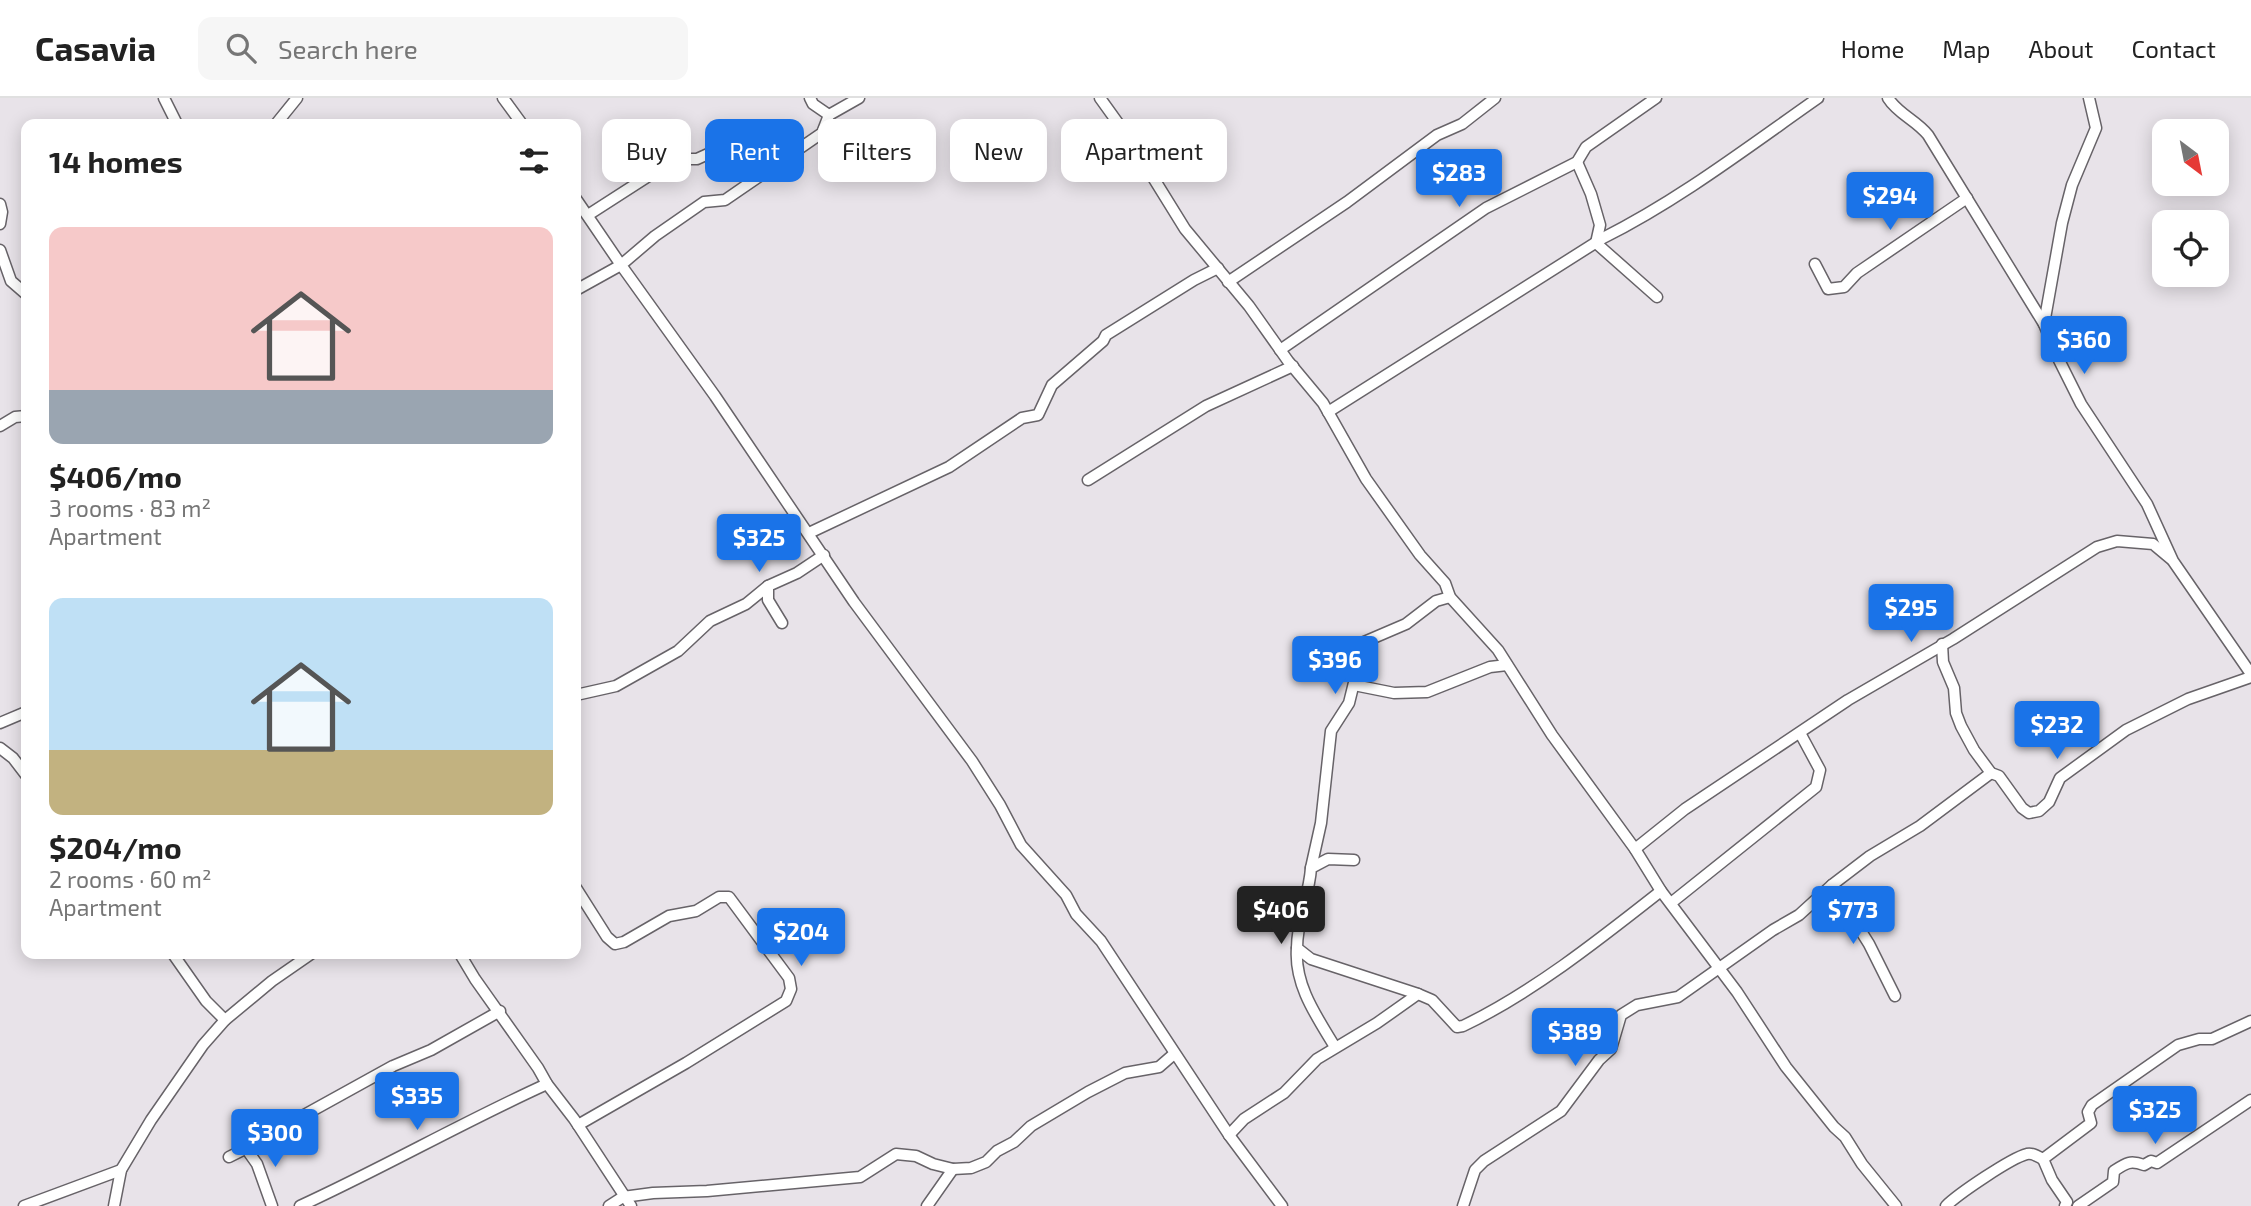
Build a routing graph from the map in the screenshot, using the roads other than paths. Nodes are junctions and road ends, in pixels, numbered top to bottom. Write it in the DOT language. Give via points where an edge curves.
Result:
graph roads {
  1 [pos="164,98"];
  2 [pos="297,98"];
  3 [pos="503,98"];
  4 [pos="810,98"];
  5 [pos="859,98"];
  6 [pos="1495,98"];
  7 [pos="1656,98"];
  8 [pos="1818,98"];
  9 [pos="1888,98"];
  10 [pos="2089,98"];
  11 [pos="1103,99"];
  12 [pos="829,115"];
  13 [pos="174,119"];
  14 [pos="280,119"];
  15 [pos="518,119"];
  16 [pos="804,145"];
  17 [pos="705,155"];
  18 [pos="1577,162"];
  19 [pos="751,182"];
  20 [pos="1967,198"];
  21 [pos="0,204"];
  22 [pos="581,206"];
  23 [pos="588,215"];
  24 [pos="0,224"];
  25 [pos="1596,243"];
  26 [pos="0,250"];
  27 [pos="1815,264"];
  28 [pos="621,265"];
  29 [pos="1217,268"];
  30 [pos="1228,282"];
  31 [pos="581,287"];
  32 [pos="21,290"];
  33 [pos="1657,297"];
  34 [pos="2044,324"];
  35 [pos="1280,350"];
  36 [pos="1293,366"];
  37 [pos="1328,412"];
  38 [pos="21,416"];
  39 [pos="0,426"];
  40 [pos="1088,480"];
  41 [pos="808,533"];
  42 [pos="824,555"];
  43 [pos="2173,561"];
  44 [pos="768,586"];
  45 [pos="1450,597"];
  46 [pos="782,623"];
  47 [pos="1942,644"];
  48 [pos="1507,665"];
  49 [pos="2251,676"];
  50 [pos="1354,685"];
  51 [pos="581,694"];
  52 [pos="21,714"];
  53 [pos="0,723"];
  54 [pos="1800,733"];
  55 [pos="0,748"];
  56 [pos="21,768"];
  57 [pos="1991,772"];
  58 [pos="1635,849"];
  59 [pos="1354,860"];
  60 [pos="1311,868"];
  61 [pos="1832,885"];
  62 [pos="1661,891"];
  63 [pos="581,896"];
  64 [pos="1671,903"];
  65 [pos="1297,948"];
  66 [pos="177,959"];
  67 [pos="304,959"];
  68 [pos="463,959"];
  69 [pos="1719,968"];
  70 [pos="1418,994"];
  71 [pos="1895,996"];
  72 [pos="500,1011"];
  73 [pos="225,1020"];
  74 [pos="2251,1021"];
  75 [pos="1335,1047"];
  76 [pos="1174,1054"];
  77 [pos="547,1084"];
  78 [pos="2251,1100"];
  79 [pos="578,1125"];
  80 [pos="1229,1135"];
  81 [pos="245,1147"];
  82 [pos="229,1157"];
  83 [pos="2043,1159"];
  84 [pos="954,1168"];
  85 [pos="121,1170"];
  86 [pos="623,1197"];
  87 [pos="24,1206"];
  88 [pos="114,1206"];
  89 [pos="272,1206"];
  90 [pos="300,1206"];
  91 [pos="609,1206"];
  92 [pos="631,1206"];
  93 [pos="927,1206"];
  94 [pos="1282,1206"];
  95 [pos="1463,1206"];
  96 [pos="1896,1206"];
  97 [pos="1946,1206"];
  98 [pos="2065,1206"];
  99 [pos="2078,1206"];
  1 -- 13 [label="street"];
  2 -- 14 [label="street"];
  3 -- 15 [label="street"];
  4 -- 12 [label="street"];
  5 -- 12 [label="street"];
  6 -- 30 [label="street"];
  7 -- 18 [label="street" via="1586,147"];
  8 -- 25 [label="street" via="1680,194"];
  9 -- 20 [label="street" via="1924,130"];
  10 -- 34 [label="street" via="2096,128 2072,185"];
  11 -- 29 [label="street" via="1185,229"];
  12 -- 16 [label="street" via="822,133"];
  17 -- 23 [label="street" via="675,159"];
  18 -- 25 [label="street" via="1600,225"];
  18 -- 35 [label="street" via="1486,208"];
  19 -- 28 [label="street" via="725,200 704,202"];
  20 -- 27 [label="street" via="1857,272 1843,287 1828,289"];
  20 -- 34 [label="street"];
  21 -- 24 [label="street"];
  22 -- 23 [label="street"];
  23 -- 28 [label="street"];
  25 -- 33 [label="street"];
  25 -- 37 [label="street"];
  26 -- 32 [label="street" via="11,281"];
  28 -- 31 [label="street"];
  28 -- 41 [label="street"];
  29 -- 30 [label="street"];
  29 -- 41 [label="street" via="1106,335 1052,385 1038,415 1022,418 949,467"];
  30 -- 35 [label="street"];
  34 -- 43 [label="street" via="2081,404 2147,504"];
  35 -- 36 [label="street"];
  36 -- 37 [label="street"];
  36 -- 40 [label="street" via="1206,406"];
  37 -- 45 [label="street" via="1366,479 1445,583"];
  38 -- 39 [label="street"];
  41 -- 42 [label="street"];
  42 -- 44 [label="street"];
  42 -- 76 [label="street" via="972,761 1021,845 1101,941"];
  43 -- 47 [label="street" via="2153,544 2117,541 2097,547"];
  43 -- 49 [label="street"];
  44 -- 46 [label="street" via="768,600"];
  44 -- 51 [label="street" via="746,604 710,621 678,651 616,686"];
  45 -- 48 [label="street"];
  45 -- 50 [label="street" via="1436,601 1406,624 1365,640"];
  47 -- 54 [label="street"];
  47 -- 57 [label="street" via="1956,713"];
  48 -- 50 [label="street" via="1490,667 1427,692 1394,693"];
  48 -- 58 [label="street"];
  49 -- 57 [label="street" via="2188,699 2126,730 2060,778 2049,802 2039,811 2029,813 2022,808"];
  50 -- 60 [label="street" via="1346,709 1331,731"];
  52 -- 53 [label="street"];
  54 -- 58 [label="street" via="1685,809"];
  54 -- 64 [label="street" via="1820,770 1816,788"];
  55 -- 56 [label="street"];
  57 -- 61 [label="street"];
  58 -- 62 [label="street"];
  59 -- 60 [label="street" via="1328,859"];
  60 -- 65 [label="street"];
  61 -- 69 [label="street" via="1799,915"];
  61 -- 71 [label="street"];
  62 -- 64 [label="street"];
  62 -- 70 [label="street" via="1514,998 1463,1026 1457,1027 1432,1000"];
  63 -- 79 [label="street" via="615,944 669,916 729,897 789,978 791,989 786,1001 755,1021"];
  64 -- 69 [label="street"];
  65 -- 70 [label="street" via="1311,959"];
  65 -- 75 [label="street" via="1301,984"];
  66 -- 73 [label="street"];
  67 -- 73 [label="street"];
  68 -- 72 [label="street"];
  69 -- 95 [label="street" via="1678,998 1637,1005 1621,1014 1611,1049 1561,1111 1484,1161 1475,1170"];
  69 -- 96 [label="street" via="1786,1067"];
  70 -- 75 [label="street"];
  72 -- 77 [label="street"];
  72 -- 81 [label="street"];
  73 -- 85 [label="street" via="203,1045"];
  74 -- 83 [label="street" via="2212,1039 2171,1049 2092,1105 2088,1112 2091,1123"];
  75 -- 80 [label="street"];
  76 -- 80 [label="street"];
  76 -- 84 [label="street" via="1158,1067 1125,1073 1088,1092 1031,1126 980,1165"];
  77 -- 79 [label="street"];
  77 -- 90 [label="street"];
  78 -- 99 [label="street" via="2157,1163 2126,1163 2114,1171 2113,1182"];
  79 -- 86 [label="street"];
  80 -- 94 [label="street"];
  81 -- 82 [label="street"];
  81 -- 89 [label="street" via="257,1164"];
  83 -- 97 [label="street" via="2026,1154"];
  83 -- 98 [label="street" via="2067,1202"];
  84 -- 86 [label="street" via="896,1154 860,1177"];
  84 -- 93 [label="street"];
  85 -- 87 [label="street"];
  85 -- 88 [label="street"];
  86 -- 91 [label="street"];
  86 -- 92 [label="street"];
}
